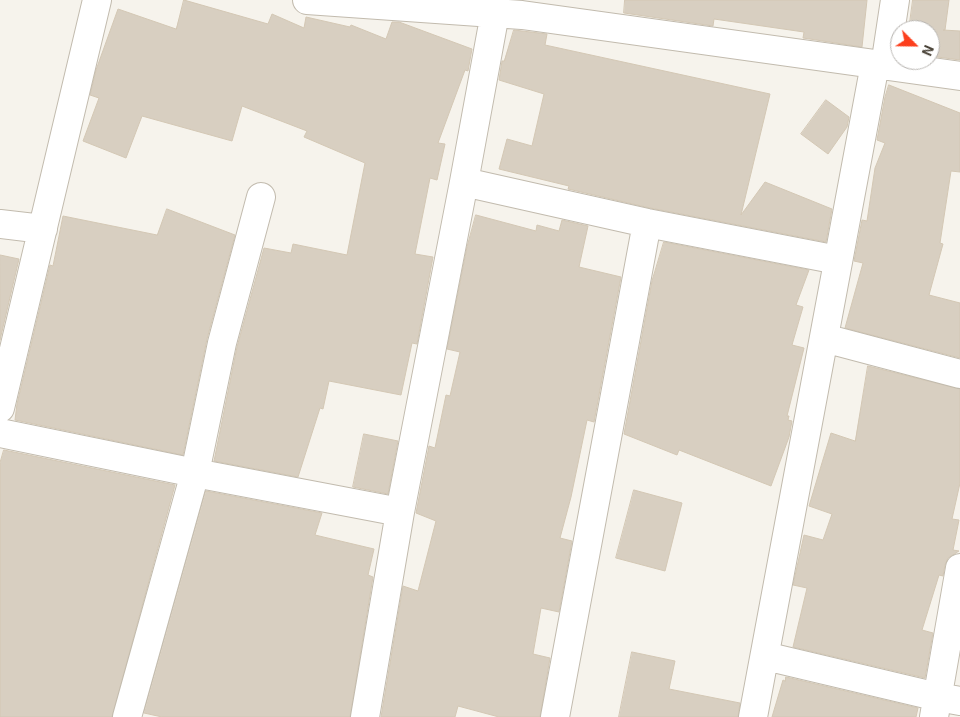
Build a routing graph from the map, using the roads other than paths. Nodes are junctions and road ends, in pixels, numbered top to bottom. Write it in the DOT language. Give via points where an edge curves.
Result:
graph roads {
  1 [pos="97,0"];
  2 [pos="307,0"];
  3 [pos="895,0"];
  4 [pos="570,11"];
  5 [pos="494,14"];
  6 [pos="880,65"];
  7 [pos="960,76"];
  8 [pos="464,182"];
  9 [pos="261,197"];
  10 [pos="647,222"];
  11 [pos="0,224"];
  12 [pos="43,229"];
  13 [pos="838,260"];
  14 [pos="824,338"];
  15 [pos="960,374"];
  16 [pos="0,408"];
  17 [pos="0,433"];
  18 [pos="195,473"];
  19 [pos="400,512"];
  20 [pos="960,568"];
  21 [pos="765,656"];
  22 [pos="944,705"];
  23 [pos="127,717"];
  24 [pos="365,717"];
  25 [pos="555,717"];
  26 [pos="752,717"];
  1 -- 12 [label="street"];
  2 -- 5 [label="street"];
  3 -- 6 [label="street"];
  4 -- 5 [label="street"];
  4 -- 6 [label="street"];
  5 -- 8 [label="street"];
  6 -- 7 [label="street"];
  6 -- 13 [label="street"];
  8 -- 10 [label="street"];
  8 -- 19 [label="street"];
  9 -- 18 [label="street" via="222,343"];
  10 -- 13 [label="street"];
  10 -- 25 [label="street"];
  11 -- 12 [label="street"];
  12 -- 16 [label="street"];
  13 -- 14 [label="street"];
  14 -- 15 [label="street"];
  14 -- 21 [label="street"];
  17 -- 18 [label="street"];
  18 -- 19 [label="street"];
  18 -- 23 [label="street"];
  19 -- 24 [label="street"];
  20 -- 22 [label="street"];
  21 -- 22 [label="street"];
  21 -- 26 [label="street"];
}
